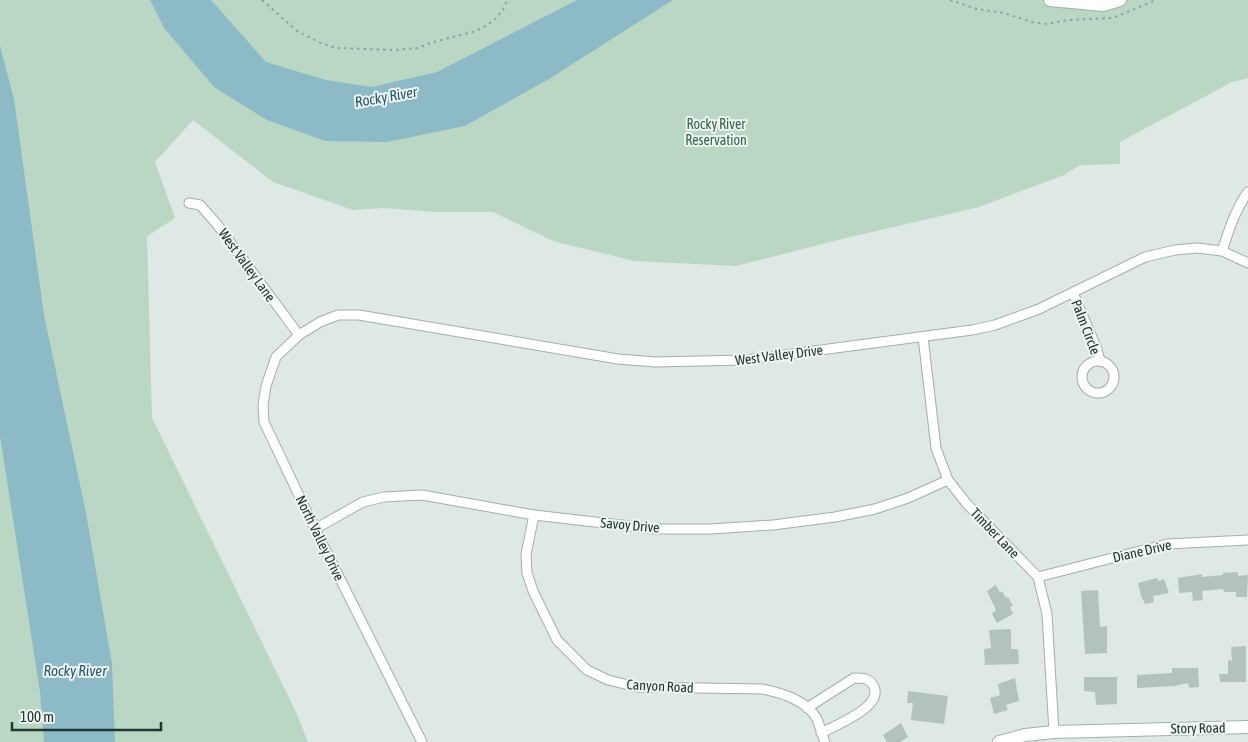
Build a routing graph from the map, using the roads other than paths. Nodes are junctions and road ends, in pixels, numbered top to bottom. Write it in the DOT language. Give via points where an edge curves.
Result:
graph roads {
  1 [pos="1050,0"];
  2 [pos="1120,0"];
  3 [pos="1248,192"];
  4 [pos="189,203"];
  5 [pos="1222,251"];
  6 [pos="1248,263"];
  7 [pos="1073,293"];
  8 [pos="298,335"];
  9 [pos="923,337"];
  10 [pos="1100,361"];
  11 [pos="948,480"];
  12 [pos="534,514"];
  13 [pos="315,529"];
  14 [pos="1248,540"];
  15 [pos="1038,577"];
  16 [pos="807,708"];
  17 [pos="1248,727"];
  18 [pos="1054,732"];
  19 [pos="822,733"];
  20 [pos="422,742"];
  21 [pos="825,742"];
  22 [pos="999,742"];
  1 -- 2 [label="street" via="1103,5"];
  3 -- 5 [label="street" via="1231,222"];
  4 -- 8 [label="street, West Valley Lane" via="200,205 216,223"];
  5 -- 6 [label="street, West Valley Drive"];
  5 -- 7 [label="street, West Valley Drive" via="1198,248 1145,257"];
  7 -- 9 [label="street, West Valley Drive" via="996,325"];
  7 -- 10 [label="street, Palm Circle" via="1098,349"];
  8 -- 9 [label="street, West Valley Drive" via="338,315 360,315 618,359 655,362 745,360"];
  8 -- 13 [label="street, North Valley Drive" via="276,357 262,405 264,422"];
  9 -- 11 [label="street, Timber Lane" via="936,448"];
  11 -- 12 [label="street, Savoy Drive" via="875,509 773,525 656,529"];
  11 -- 15 [label="street, Timber Lane"];
  12 -- 13 [label="street, Savoy Drive" via="422,495 384,497 364,502"];
  12 -- 16 [label="street, Canyon Road" via="526,554 527,573 533,591 557,640 587,670 608,680 637,687 762,689 778,692"];
  13 -- 20 [label="street, North Valley Drive"];
  14 -- 15 [label="street, Diane Drive" via="1167,544"];
  15 -- 18 [label="street" via="1047,614"];
  16 -- 19 [label="street, Canyon Road" via="817,719"];
  16 -- 19 [label="street" via="854,678 869,680 873,684 876,691 868,707"];
  17 -- 18 [label="street, Story Road"];
  18 -- 22 [label="street, Story Road"];
  19 -- 21 [label="street, Canyon Road"];
}
